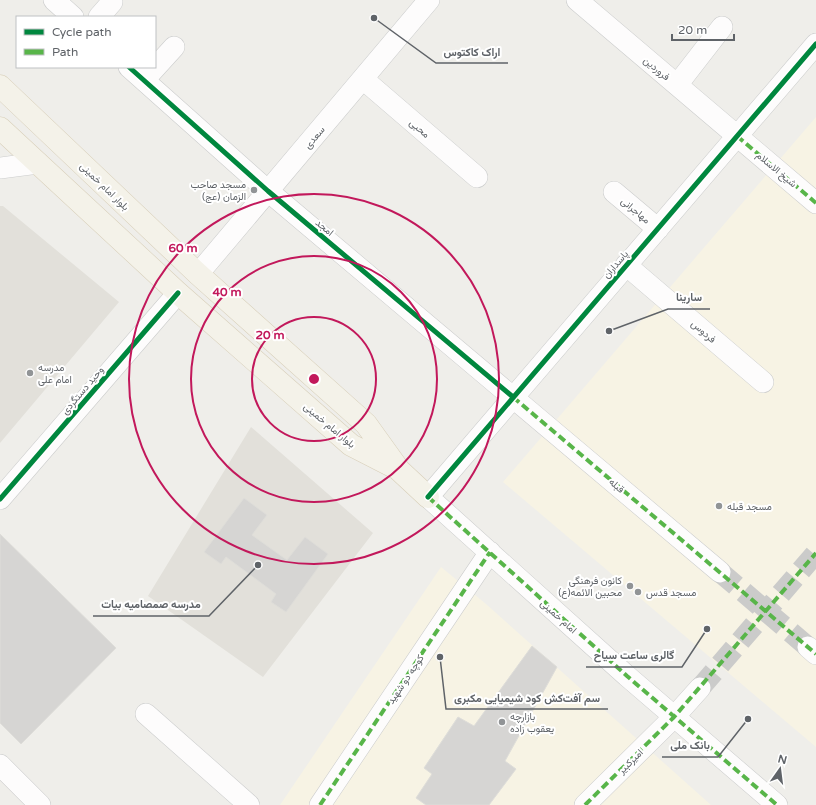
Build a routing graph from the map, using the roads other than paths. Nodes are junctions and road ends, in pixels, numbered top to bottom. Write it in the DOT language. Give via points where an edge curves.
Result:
graph roads {
  1 [pos="54,0"];
  2 [pos="430,0"];
  3 [pos="577,0"];
  4 [pos="72,16"];
  5 [pos="722,27"];
  6 [pos="816,44"];
  7 [pos="174,47"];
  8 [pos="156,60"];
  9 [pos="145,68"];
  10 [pos="137,74"];
  11 [pos="363,79"];
  12 [pos="677,85"];
  13 [pos="0,86"];
  14 [pos="0,128"];
  15 [pos="737,136"];
  16 [pos="38,163"];
  17 [pos="0,168"];
  18 [pos="477,177"];
  19 [pos="268,191"];
  20 [pos="614,192"];
  21 [pos="816,203"];
  22 [pos="658,229"];
  23 [pos="626,265"];
  24 [pos="198,274"];
  25 [pos="178,292"];
  26 [pos="762,382"];
  27 [pos="513,397"];
  28 [pos="399,470"];
  29 [pos="428,497"];
  30 [pos="0,499"];
  31 [pos="490,552"];
  32 [pos="720,572"];
  33 [pos="700,688"];
  34 [pos="146,714"];
  35 [pos="674,717"];
  36 [pos="0,765"];
  37 [pos="40,805"];
  38 [pos="249,805"];
  39 [pos="320,805"];
  40 [pos="585,805"];
  41 [pos="777,805"];
  1 -- 4 [label="street"];
  2 -- 11 [label="street, سعدی"];
  3 -- 12 [label="street, فروردین"];
  5 -- 12 [label="street"];
  6 -- 15 [label="street, پاسداران"];
  7 -- 8 [label="street"];
  9 -- 10 [label="street"];
  10 -- 19 [label="street, امجد"];
  11 -- 18 [label="street, محبی"];
  11 -- 19 [label="street, سعدی"];
  12 -- 15 [label="street, فروردین"];
  13 -- 24 [label="main road, بلوار امام خمینی"];
  14 -- 16 [label="main road, بلوار امام خمینی"];
  15 -- 21 [label="street, شیخ الاسلام"];
  15 -- 22 [label="street, پاسداران" via="682,215"];
  16 -- 17 [label="street"];
  16 -- 25 [label="main road, بلوار امام خمینی"];
  19 -- 24 [label="street, سعدی"];
  19 -- 27 [label="street, امجد"];
  20 -- 22 [label="street, مهاجرانی"];
  22 -- 23 [label="street, پاسداران"];
  23 -- 26 [label="street, فردوس"];
  23 -- 27 [label="street, پاسداران"];
  24 -- 28 [label="main road, بلوار امام خمینی" via="366,424"];
  25 -- 28 [label="main road, بلوار امام خمینی" via="351,445"];
  25 -- 30 [label="street, وحید دستگردی"];
  27 -- 29 [label="street, پاسداران"];
  27 -- 32 [label="street, قبله"];
  28 -- 29 [label="main road, امام خمینی"];
  29 -- 31 [label="street, امام خمینی"];
  31 -- 35 [label="street, امام خمینی"];
  31 -- 39 [label="street, کوچه دو شهید"];
  33 -- 35 [label="street, امیرکبیر"];
  34 -- 38 [label="street"];
  35 -- 40 [label="street, امیرکبیر"];
  35 -- 41 [label="street, امام خمینی"];
  36 -- 37 [label="street"];
}
